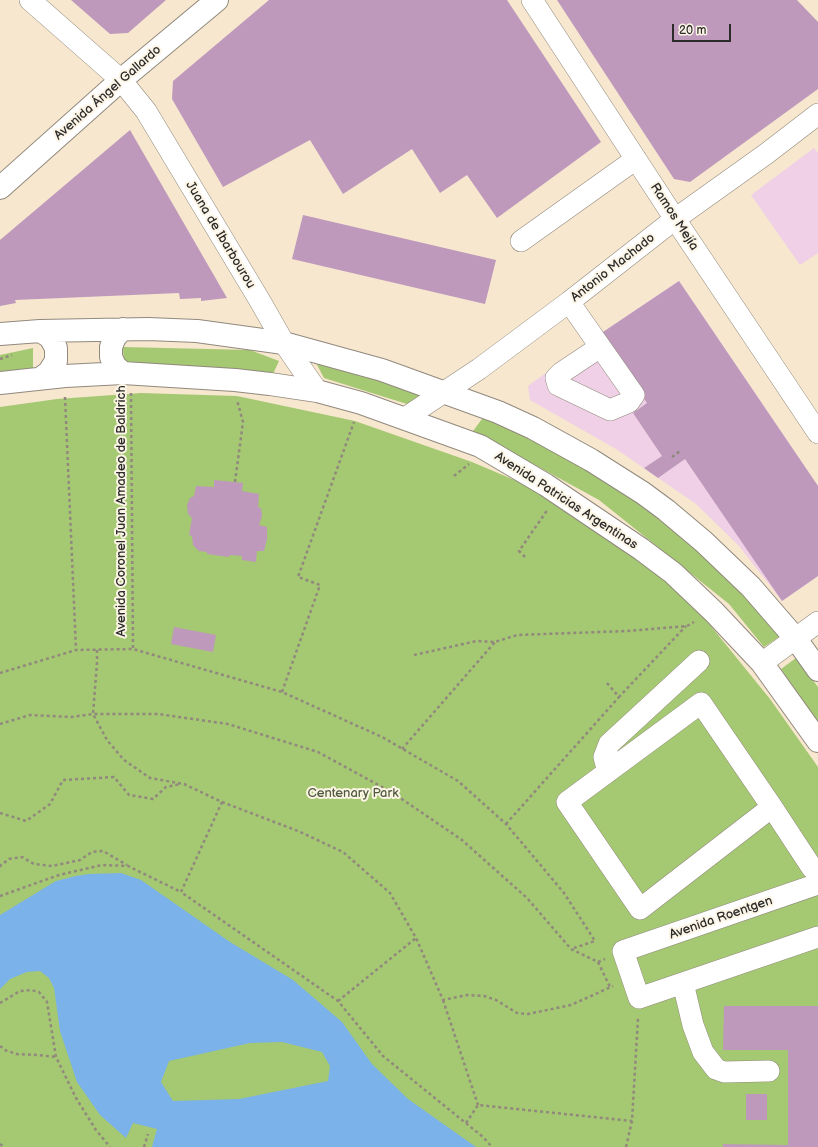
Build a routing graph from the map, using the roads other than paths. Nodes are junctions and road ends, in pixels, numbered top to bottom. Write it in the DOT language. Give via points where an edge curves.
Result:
graph roads {
  1 [pos="30,0"];
  2 [pos="217,0"];
  3 [pos="532,0"];
  4 [pos="121,80"];
  5 [pos="818,114"];
  6 [pos="636,159"];
  7 [pos="0,188"];
  8 [pos="675,219"];
  9 [pos="521,241"];
  10 [pos="569,302"];
  11 [pos="123,328"];
  12 [pos="40,331"];
  13 [pos="0,334"];
  14 [pos="284,343"];
  15 [pos="600,347"];
  16 [pos="127,374"];
  17 [pos="41,378"];
  18 [pos="0,383"];
  19 [pos="317,391"];
  20 [pos="445,392"];
  21 [pos="405,418"];
  22 [pos="818,433"];
  23 [pos="818,622"];
  24 [pos="796,639"];
  25 [pos="699,661"];
  26 [pos="762,662"];
  27 [pos="818,670"];
  28 [pos="669,689"];
  29 [pos="686,714"];
  30 [pos="818,741"];
  31 [pos="608,772"];
  32 [pos="772,807"];
  33 [pos="818,873"];
  34 [pos="818,884"];
  35 [pos="818,937"];
  36 [pos="683,984"];
  37 [pos="769,1071"];
  1 -- 4 [label="street, Juana de Ibarbourou"];
  2 -- 4 [label="main road, Avenida Ángel Gallardo"];
  3 -- 6 [label="street, Ramos Mejía"];
  4 -- 7 [label="main road, Avenida Ángel Gallardo"];
  4 -- 14 [label="street, Juana de Ibarbourou" via="146,111"];
  5 -- 8 [label="street, Antonio Machado"];
  6 -- 8 [label="street, Ramos Mejía"];
  6 -- 9 [label="street"];
  8 -- 10 [label="street, Antonio Machado"];
  8 -- 22 [label="street, Ramos Mejía"];
  10 -- 15 [label="street"];
  10 -- 20 [label="street, Antonio Machado" via="479,370"];
  11 -- 12 [label="main road"];
  11 -- 14 [label="main road" via="197,331"];
  11 -- 16 [label="main road" via="115,337 111,357 115,366"];
  12 -- 13 [label="main road"];
  12 -- 17 [label="main road" via="50,336 56,348 56,361 49,372"];
  14 -- 19 [label="street, Juana de Ibarbourou"];
  14 -- 20 [label="main road" via="382,370"];
  16 -- 17 [label="main road, Avenida Patricias Argentinas"];
  16 -- 19 [label="main road, Avenida Patricias Argentinas" via="235,380"];
  17 -- 18 [label="main road, Avenida Patricias Argentinas"];
  19 -- 21 [label="main road, Avenida Patricias Argentinas"];
  20 -- 21 [label="street, Antonio Machado"];
  20 -- 24 [label="main road" via="533,428 643,493 704,542 751,587"];
  21 -- 26 [label="main road, Avenida Patricias Argentinas" via="480,446 546,485 641,549 673,573"];
  23 -- 24 [label="street"];
  24 -- 26 [label="street"];
  24 -- 27 [label="main road"];
  25 -- 28 [label="street"];
  26 -- 30 [label="main road, Avenida Patricias Argentinas"];
  28 -- 29 [label="street"];
  28 -- 31 [label="street" via="609,744 604,757"];
  29 -- 31 [label="street"];
  29 -- 32 [label="street" via="701,703"];
  31 -- 32 [label="street" via="567,802 640,909"];
  32 -- 33 [label="street" via="812,868"];
  34 -- 36 [label="street, Avenida Roentgen" via="623,951 639,998"];
  35 -- 36 [label="street"];
  36 -- 37 [label="street" via="703,1052 716,1069 724,1072"];
}
